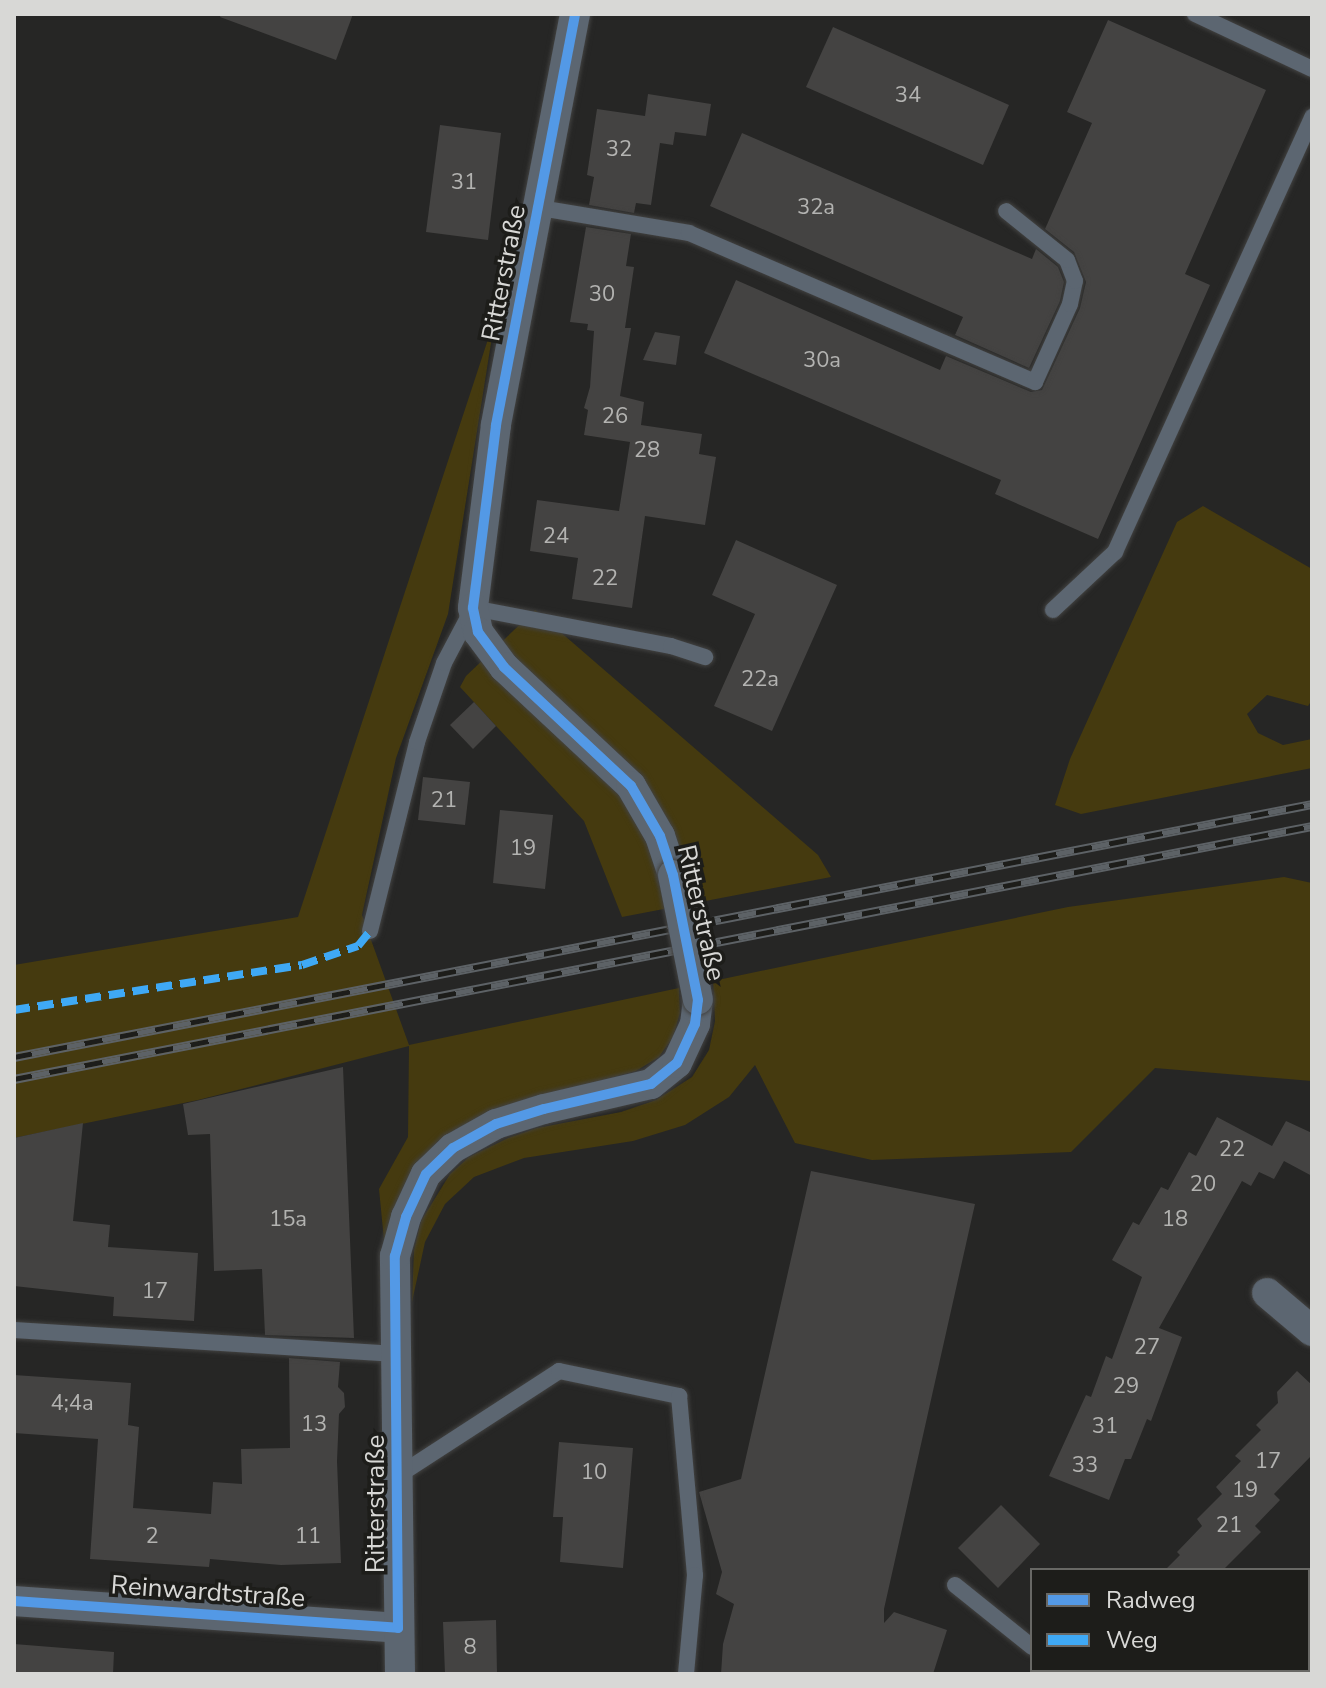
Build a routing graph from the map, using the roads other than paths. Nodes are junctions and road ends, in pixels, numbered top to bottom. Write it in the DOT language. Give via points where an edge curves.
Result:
graph roads {
  1 [pos="575,14"];
  2 [pos="1195,14"];
  3 [pos="1312,69"];
  4 [pos="1312,117"];
  5 [pos="540,208"];
  6 [pos="1006,211"];
  7 [pos="473,608"];
  8 [pos="1053,610"];
  9 [pos="705,657"];
  10 [pos="370,931"];
  11 [pos="1267,1293"];
  12 [pos="14,1330"];
  13 [pos="1312,1331"];
  14 [pos="396,1354"];
  15 [pos="399,1475"];
  16 [pos="955,1585"];
  17 [pos="14,1601"];
  18 [pos="398,1628"];
  19 [pos="1030,1645"];
  20 [pos="400,1674"];
  21 [pos="686,1674"];
  1 -- 5 [label="street, Ritterstraße"];
  2 -- 3 [label="lane"];
  4 -- 8 [label="lane" via="1115,552"];
  5 -- 6 [label="lane" via="689,233 1035,382 1075,281 1067,260"];
  5 -- 7 [label="street, Ritterstraße" via="496,425"];
  7 -- 9 [label="lane"];
  7 -- 10 [label="lane" via="444,663 417,742"];
  7 -- 14 [label="street, Ritterstraße, bridge" via="478,632 504,667 631,786 660,836 698,1000 695,1024 677,1063 651,1084 496,1124 453,1148 426,1174 395,1256"];
  11 -- 13 [label="street"];
  12 -- 14 [label="lane"];
  14 -- 15 [label="street, Ritterstraße"];
  15 -- 18 [label="street, Ritterstraße"];
  15 -- 21 [label="lane" via="559,1371 679,1396 695,1575"];
  16 -- 19 [label="lane"];
  17 -- 18 [label="street, Reinwardtstraße"];
  18 -- 20 [label="street, Ritterstraße"];
}
